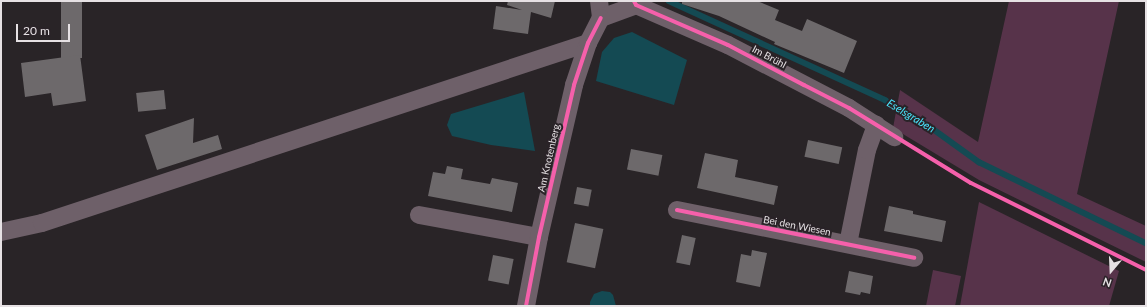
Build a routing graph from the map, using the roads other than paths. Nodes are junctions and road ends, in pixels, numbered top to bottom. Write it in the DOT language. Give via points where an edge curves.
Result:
graph roads {
  1 [pos="635,3"];
  2 [pos="600,9"];
  3 [pos="588,43"];
  4 [pos="876,125"];
  5 [pos="894,137"];
  6 [pos="677,210"];
  7 [pos="419,215"];
  8 [pos="1,232"];
  9 [pos="540,238"];
  10 [pos="848,244"];
  11 [pos="914,258"];
  12 [pos="526,306"];
  1 -- 2 [label="street, Im Brühl"];
  1 -- 4 [label="street, Im Brühl" via="728,45 849,108"];
  2 -- 3 [label="street, Am Knotenberg"];
  3 -- 8 [label="street" via="42,223"];
  3 -- 9 [label="street, Am Knotenberg" via="574,85"];
  4 -- 5 [label="street, Im Brühl"];
  4 -- 10 [label="street" via="867,150"];
  6 -- 10 [label="street, Bei den Wiesen"];
  7 -- 9 [label="street"];
  9 -- 12 [label="street, Am Knotenberg"];
  10 -- 11 [label="street, Bei den Wiesen"];
}
